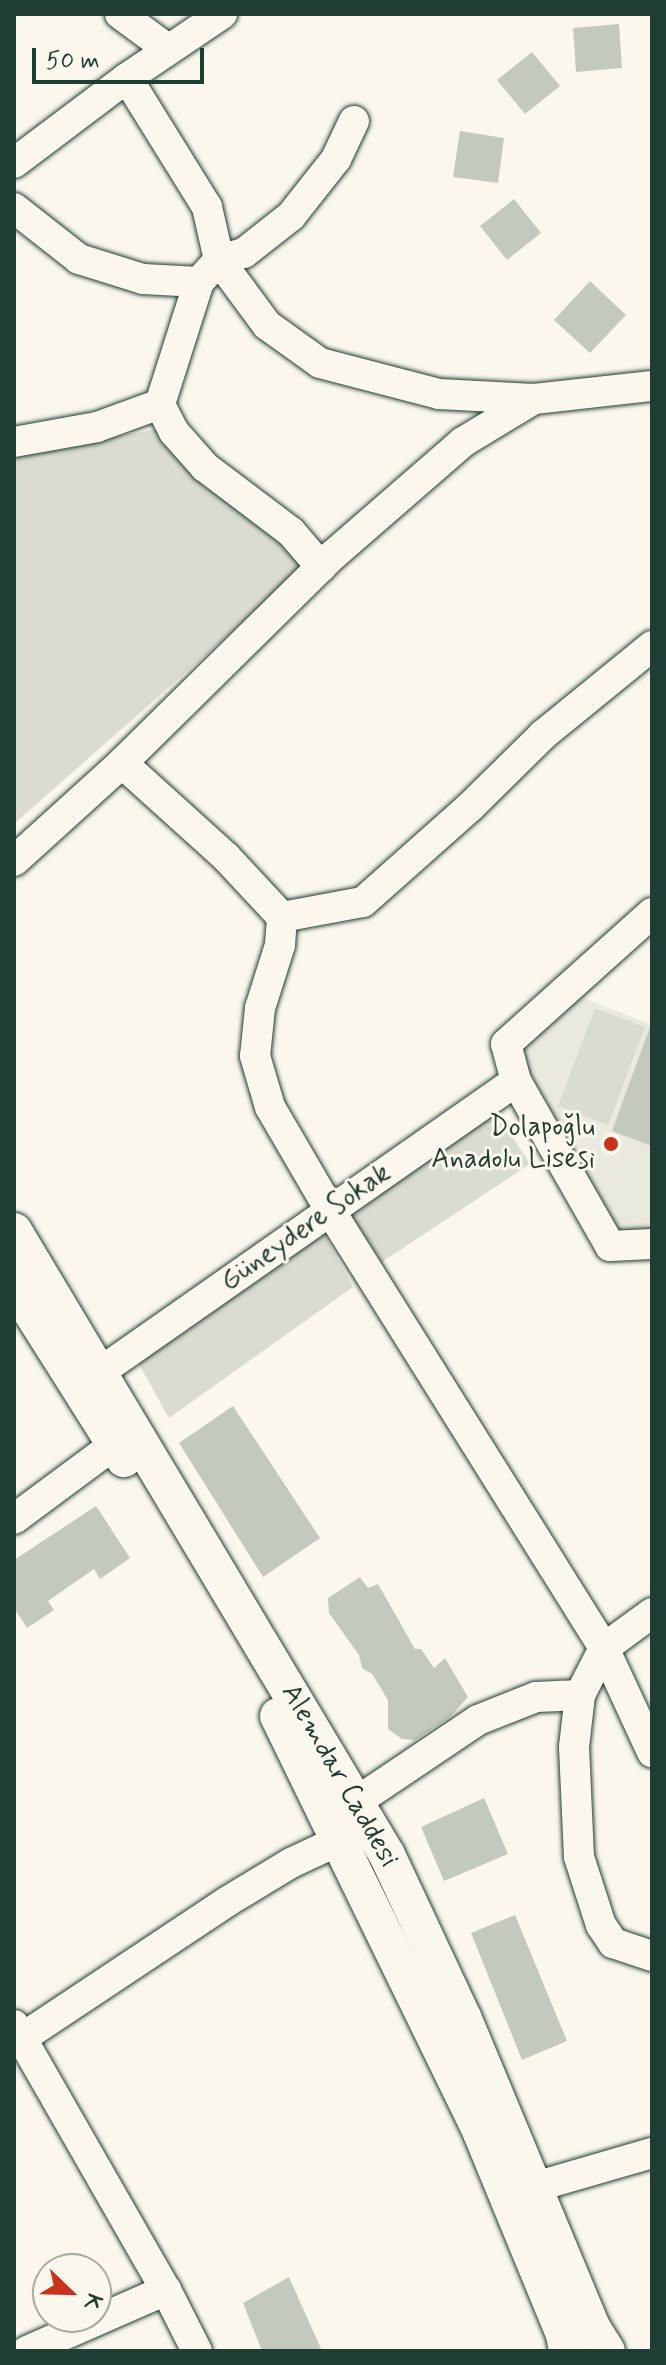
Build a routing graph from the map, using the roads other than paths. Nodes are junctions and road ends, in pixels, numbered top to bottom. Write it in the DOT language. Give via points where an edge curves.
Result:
graph roads {
  1 [pos="120,14"];
  2 [pos="222,14"];
  3 [pos="168,49"];
  4 [pos="127,78"];
  5 [pos="354,121"];
  6 [pos="14,163"];
  7 [pos="14,208"];
  8 [pos="219,260"];
  9 [pos="199,282"];
  10 [pos="652,386"];
  11 [pos="534,399"];
  12 [pos="160,404"];
  13 [pos="14,442"];
  14 [pos="321,567"];
  15 [pos="652,646"];
  16 [pos="122,763"];
  17 [pos="14,861"];
  18 [pos="652,913"];
  19 [pos="282,917"];
  20 [pos="516,1081"];
  21 [pos="331,1212"];
  22 [pos="14,1231"];
  23 [pos="652,1244"];
  24 [pos="14,1285"];
  25 [pos="100,1372"];
  26 [pos="115,1444"];
  27 [pos="14,1519"];
  28 [pos="652,1613"];
  29 [pos="604,1648"];
  30 [pos="580,1695"];
  31 [pos="652,1752"];
  32 [pos="356,1802"];
  33 [pos="340,1840"];
  34 [pos="652,1956"];
  35 [pos="18,2032"];
  36 [pos="652,2153"];
  37 [pos="535,2187"];
  38 [pos="166,2290"];
  39 [pos="27,2351"];
  40 [pos="197,2351"];
  41 [pos="567,2351"];
  42 [pos="607,2351"];
  1 -- 3 [label="street"];
  2 -- 3 [label="street"];
  3 -- 4 [label="street"];
  4 -- 6 [label="street"];
  4 -- 8 [label="street" via="207,207"];
  5 -- 8 [label="street" via="336,159 291,216 244,253"];
  7 -- 9 [label="street" via="79,259 143,279"];
  8 -- 9 [label="street"];
  8 -- 11 [label="street" via="267,325 320,363 439,394"];
  9 -- 12 [label="street"];
  10 -- 11 [label="street"];
  11 -- 14 [label="street" via="463,442"];
  12 -- 13 [label="street" via="97,427"];
  12 -- 14 [label="street" via="174,432 205,467 291,532"];
  14 -- 16 [label="street"];
  15 -- 19 [label="street" via="543,735 363,902"];
  16 -- 17 [label="street"];
  16 -- 19 [label="street" via="226,857"];
  18 -- 20 [label="street" via="506,1044"];
  19 -- 21 [label="street" via="280,945 260,1008 255,1056 270,1107"];
  20 -- 21 [label="street, Güneydere Sokak"];
  20 -- 23 [label="street" via="610,1246"];
  21 -- 25 [label="street, Güneydere Sokak"];
  21 -- 29 [label="street"];
  22 -- 25 [label="main road, Alemdar Caddesi"];
  24 -- 26 [label="main road, Alemdar Caddesi"];
  25 -- 32 [label="main road, Alemdar Caddesi"];
  26 -- 27 [label="street"];
  26 -- 33 [label="main road, Alemdar Caddesi" via="293,1742"];
  28 -- 29 [label="street"];
  29 -- 30 [label="street"];
  29 -- 31 [label="street"];
  30 -- 32 [label="street" via="536,1697 478,1720"];
  30 -- 34 [label="street" via="574,1747 579,1857 601,1925 613,1943"];
  32 -- 37 [label="main road, Alemdar Caddesi" via="387,1855 463,2017"];
  33 -- 35 [label="street" via="291,1863"];
  33 -- 41 [label="main road, Alemdar Caddesi" via="481,2133"];
  35 -- 38 [label="street"];
  36 -- 37 [label="street"];
  37 -- 42 [label="main road, Alemdar Caddesi" via="592,2327"];
  38 -- 39 [label="street"];
  38 -- 40 [label="street"];
}
